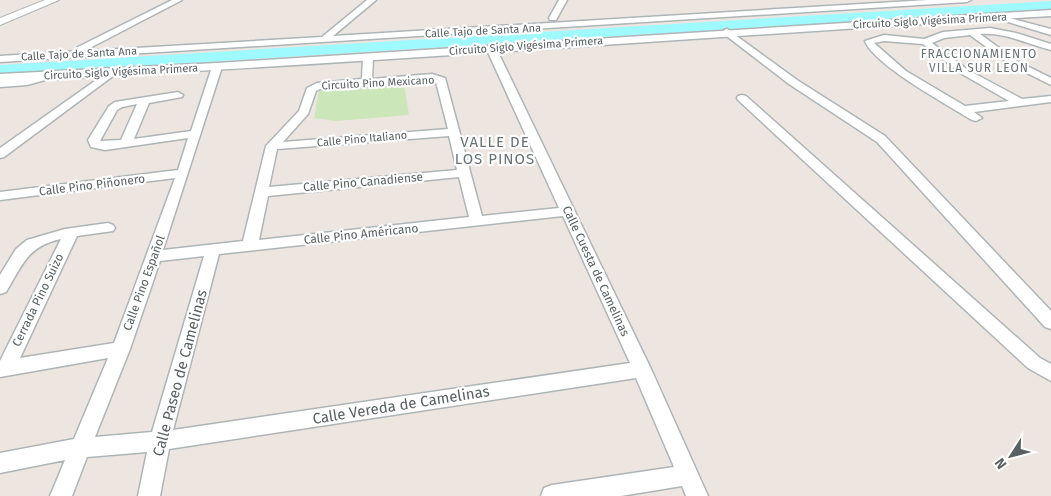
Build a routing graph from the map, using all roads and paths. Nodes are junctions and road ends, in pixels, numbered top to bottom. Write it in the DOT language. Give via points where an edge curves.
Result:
graph roads {
  1 [pos="54,0"];
  2 [pos="178,0"];
  3 [pos="372,0"];
  4 [pos="563,0"];
  5 [pos="768,0"];
  6 [pos="967,0"];
  7 [pos="778,12"];
  8 [pos="1051,13"];
  9 [pos="1028,15"];
  10 [pos="1001,17"];
  11 [pos="553,18"];
  12 [pos="0,22"];
  13 [pos="1050,30"];
  14 [pos="727,32"];
  15 [pos="971,32"];
  16 [pos="323,40"];
  17 [pos="925,42"];
  18 [pos="1051,47"];
  19 [pos="81,48"];
  20 [pos="491,48"];
  21 [pos="368,58"];
  22 [pos="0,59"];
  23 [pos="217,67"];
  24 [pos="109,74"];
  25 [pos="48,76"];
  26 [pos="0,78"];
  27 [pos="367,81"];
  28 [pos="1051,82"];
  29 [pos="0,84"];
  30 [pos="178,95"];
  31 [pos="742,98"];
  32 [pos="145,99"];
  33 [pos="1051,99"];
  34 [pos="1020,102"];
  35 [pos="963,110"];
  36 [pos="976,118"];
  37 [pos="452,132"];
  38 [pos="196,134"];
  39 [pos="24,136"];
  40 [pos="126,143"];
  41 [pos="272,146"];
  42 [pos="0,154"];
  43 [pos="0,166"];
  44 [pos="183,173"];
  45 [pos="463,173"];
  46 [pos="263,192"];
  47 [pos="0,196"];
  48 [pos="568,211"];
  49 [pos="477,222"];
  50 [pos="108,228"];
  51 [pos="71,233"];
  52 [pos="250,245"];
  53 [pos="213,250"];
  54 [pos="154,256"];
  55 [pos="0,288"];
  56 [pos="1051,322"];
  57 [pos="121,349"];
  58 [pos="3,368"];
  59 [pos="642,369"];
  60 [pos="1051,372"];
  61 [pos="160,441"];
  62 [pos="79,448"];
  63 [pos="0,463"];
  64 [pos="688,474"];
  65 [pos="61,496"];
  66 [pos="149,496"];
  67 [pos="552,496"];
  68 [pos="697,496"];
  1 -- 12 [label="street"];
  2 -- 19 [label="street"];
  3 -- 16 [label="street"];
  4 -- 11 [label="street"];
  5 -- 7 [label="street"];
  6 -- 7 [label="street, Calle Tajo de Santa Ana"];
  7 -- 16 [label="street, Calle Tajo de Santa Ana"];
  8 -- 9 [label="main road, Circuito Siglo Vigésima Primera"];
  9 -- 10 [label="main road, Circuito Siglo Vigésima Primera"];
  9 -- 13 [label="street"];
  10 -- 13 [label="street"];
  10 -- 14 [label="main road, Circuito Siglo Vigésima Primera"];
  14 -- 20 [label="main road, Circuito Siglo Vigésima Primera"];
  14 -- 56 [label="street" via="793,82 881,139"];
  15 -- 17 [label="street" via="943,35"];
  15 -- 18 [label="street" via="1002,32"];
  15 -- 28 [label="street" via="1014,63"];
  16 -- 22 [label="street, Calle Tajo de Santa Ana"];
  17 -- 34 [label="street" via="965,72"];
  17 -- 35 [label="street" via="884,38 869,41 902,73"];
  20 -- 21 [label="main road, Circuito Siglo Vigésima Primera"];
  20 -- 48 [label="street, Calle Cuesta de Camelinas"];
  21 -- 23 [label="main road, Circuito Siglo Vigésima Primera"];
  21 -- 27 [label="street"];
  23 -- 24 [label="main road, Circuito Siglo Vigésima Primera"];
  23 -- 38 [label="street, Calle Pino Español"];
  24 -- 25 [label="main road, Circuito Siglo Vigésima Primera"];
  24 -- 39 [label="street"];
  25 -- 26 [label="main road, Circuito Siglo Vigésima Primera"];
  25 -- 29 [label="street" via="28,82"];
  27 -- 37 [label="street, Circuito Pino Mexicano" via="432,77 441,80"];
  27 -- 41 [label="street, Circuito Pino Mexicano" via="313,87 304,112"];
  30 -- 32 [label="street"];
  31 -- 60 [label="street" via="1034,363"];
  32 -- 40 [label="street"];
  32 -- 40 [label="street" via="113,108 94,140 96,144 105,146"];
  33 -- 34 [label="street"];
  34 -- 35 [label="street"];
  35 -- 36 [label="street"];
  37 -- 41 [label="street, Calle Pino Italiano"];
  37 -- 45 [label="street, Circuito Pino Mexicano"];
  38 -- 40 [label="street"];
  38 -- 44 [label="street, Calle Pino Español"];
  39 -- 42 [label="street"];
  39 -- 43 [label="street"];
  41 -- 46 [label="street"];
  44 -- 47 [label="street, Calle Pino Piñonero"];
  44 -- 54 [label="street, Calle Pino Español"];
  45 -- 46 [label="street, Calle Pino Canadiense"];
  45 -- 49 [label="street, Circuito Pino Mexicano"];
  46 -- 52 [label="street"];
  48 -- 49 [label="street, Calle Pino Américano"];
  48 -- 59 [label="street, Calle Cuesta de Camelinas"];
  49 -- 52 [label="street, Calle Pino Américano"];
  50 -- 51 [label="street"];
  51 -- 55 [label="street" via="30,245"];
  51 -- 58 [label="street, Cerrada Pino Suizo"];
  52 -- 53 [label="street, Calle Pino Américano"];
  53 -- 54 [label="street, Calle Pino Américano"];
  53 -- 61 [label="street, Calle Paseo de Camelinas"];
  54 -- 57 [label="street, Calle Pino Español"];
  57 -- 58 [label="street"];
  57 -- 62 [label="street, Calle Pino Español"];
  59 -- 61 [label="street, Calle Vereda de Camelinas"];
  59 -- 64 [label="street, Calle Cuesta de Camelinas"];
  61 -- 62 [label="street, Calle Vereda de Camelinas"];
  61 -- 66 [label="street, Calle Paseo de Camelinas"];
  62 -- 63 [label="street, Calle Vereda de Camelinas"];
  62 -- 65 [label="street, Calle Pino Español"];
  64 -- 67 [label="street"];
  64 -- 68 [label="street, Calle Cuesta de Camelinas"];
}
